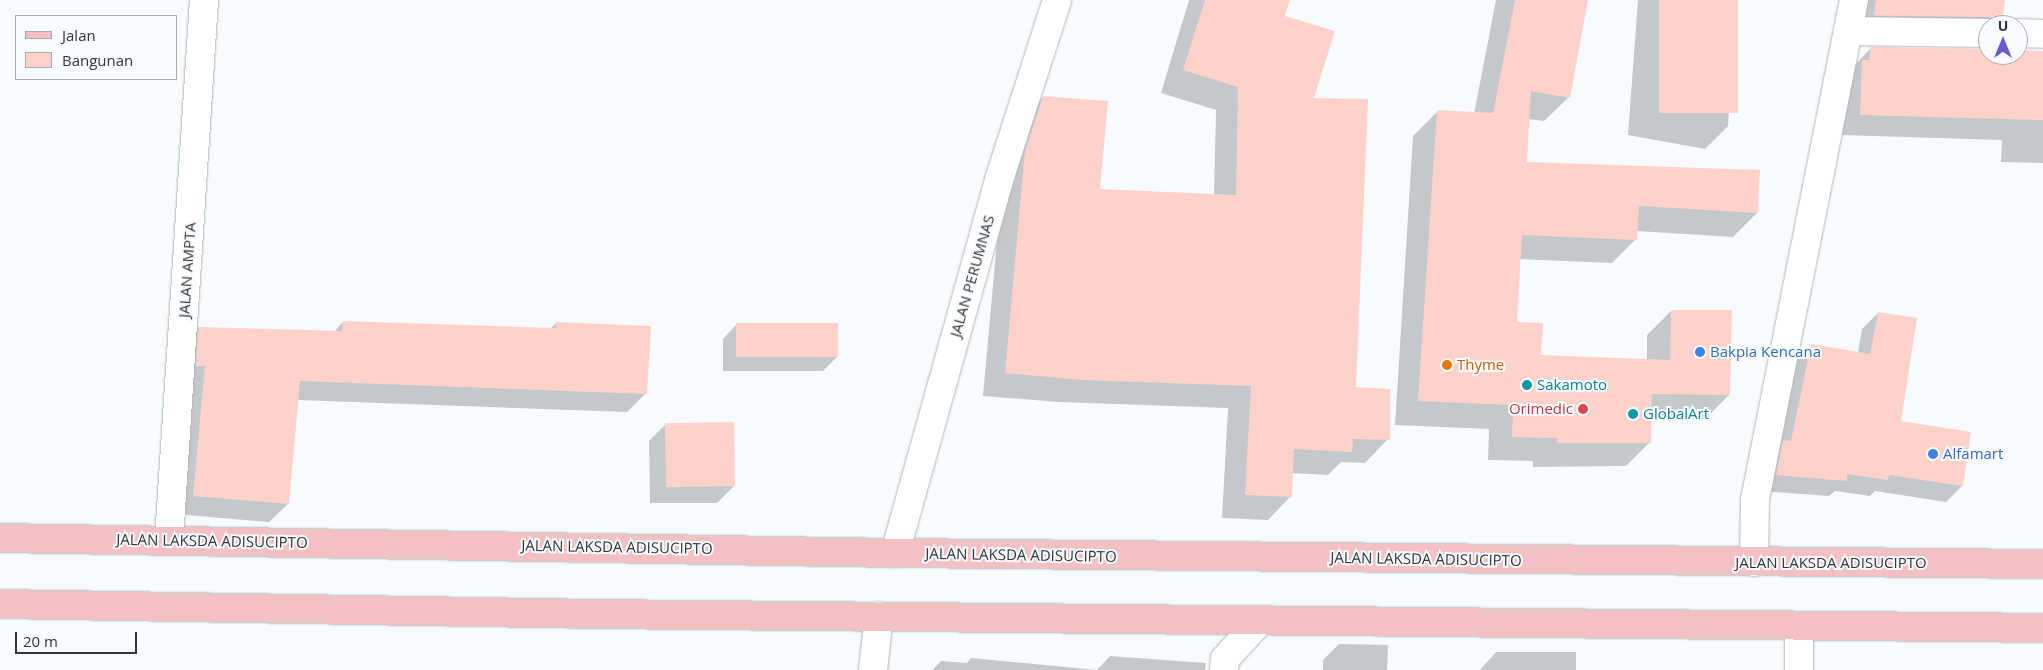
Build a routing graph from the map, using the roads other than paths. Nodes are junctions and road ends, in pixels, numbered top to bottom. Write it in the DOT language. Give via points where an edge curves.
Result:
graph roads {
  1 [pos="204,0"];
  2 [pos="1057,0"];
  3 [pos="1854,0"];
  4 [pos="1850,31"];
  5 [pos="1978,33"];
  6 [pos="2028,33"];
  7 [pos="2043,34"];
  8 [pos="0,538"];
  9 [pos="169,540"];
  10 [pos="895,553"];
  11 [pos="1754,562"];
  12 [pos="2043,564"];
  13 [pos="0,604"];
  14 [pos="879,616"];
  15 [pos="1260,621"];
  16 [pos="1799,627"];
  17 [pos="2043,628"];
  18 [pos="873,670"];
  19 [pos="1224,670"];
  20 [pos="1799,670"];
  1 -- 9 [label="street, JALAN AMPTA"];
  2 -- 10 [label="street, JALAN PERUMNAS" via="999,180"];
  3 -- 4 [label="street"];
  4 -- 5 [label="street"];
  4 -- 11 [label="street" via="1754,500"];
  6 -- 7 [label="street"];
  8 -- 9 [label="main road, JALAN LAKSDA ADISUCIPTO"];
  9 -- 10 [label="main road, JALAN LAKSDA ADISUCIPTO"];
  10 -- 11 [label="main road, JALAN LAKSDA ADISUCIPTO"];
  11 -- 12 [label="main road, JALAN LAKSDA ADISUCIPTO"];
  13 -- 14 [label="main road"];
  14 -- 15 [label="main road"];
  14 -- 18 [label="street"];
  15 -- 16 [label="main road"];
  15 -- 19 [label="street" via="1225,659"];
  16 -- 17 [label="main road"];
  16 -- 20 [label="street"];
}
